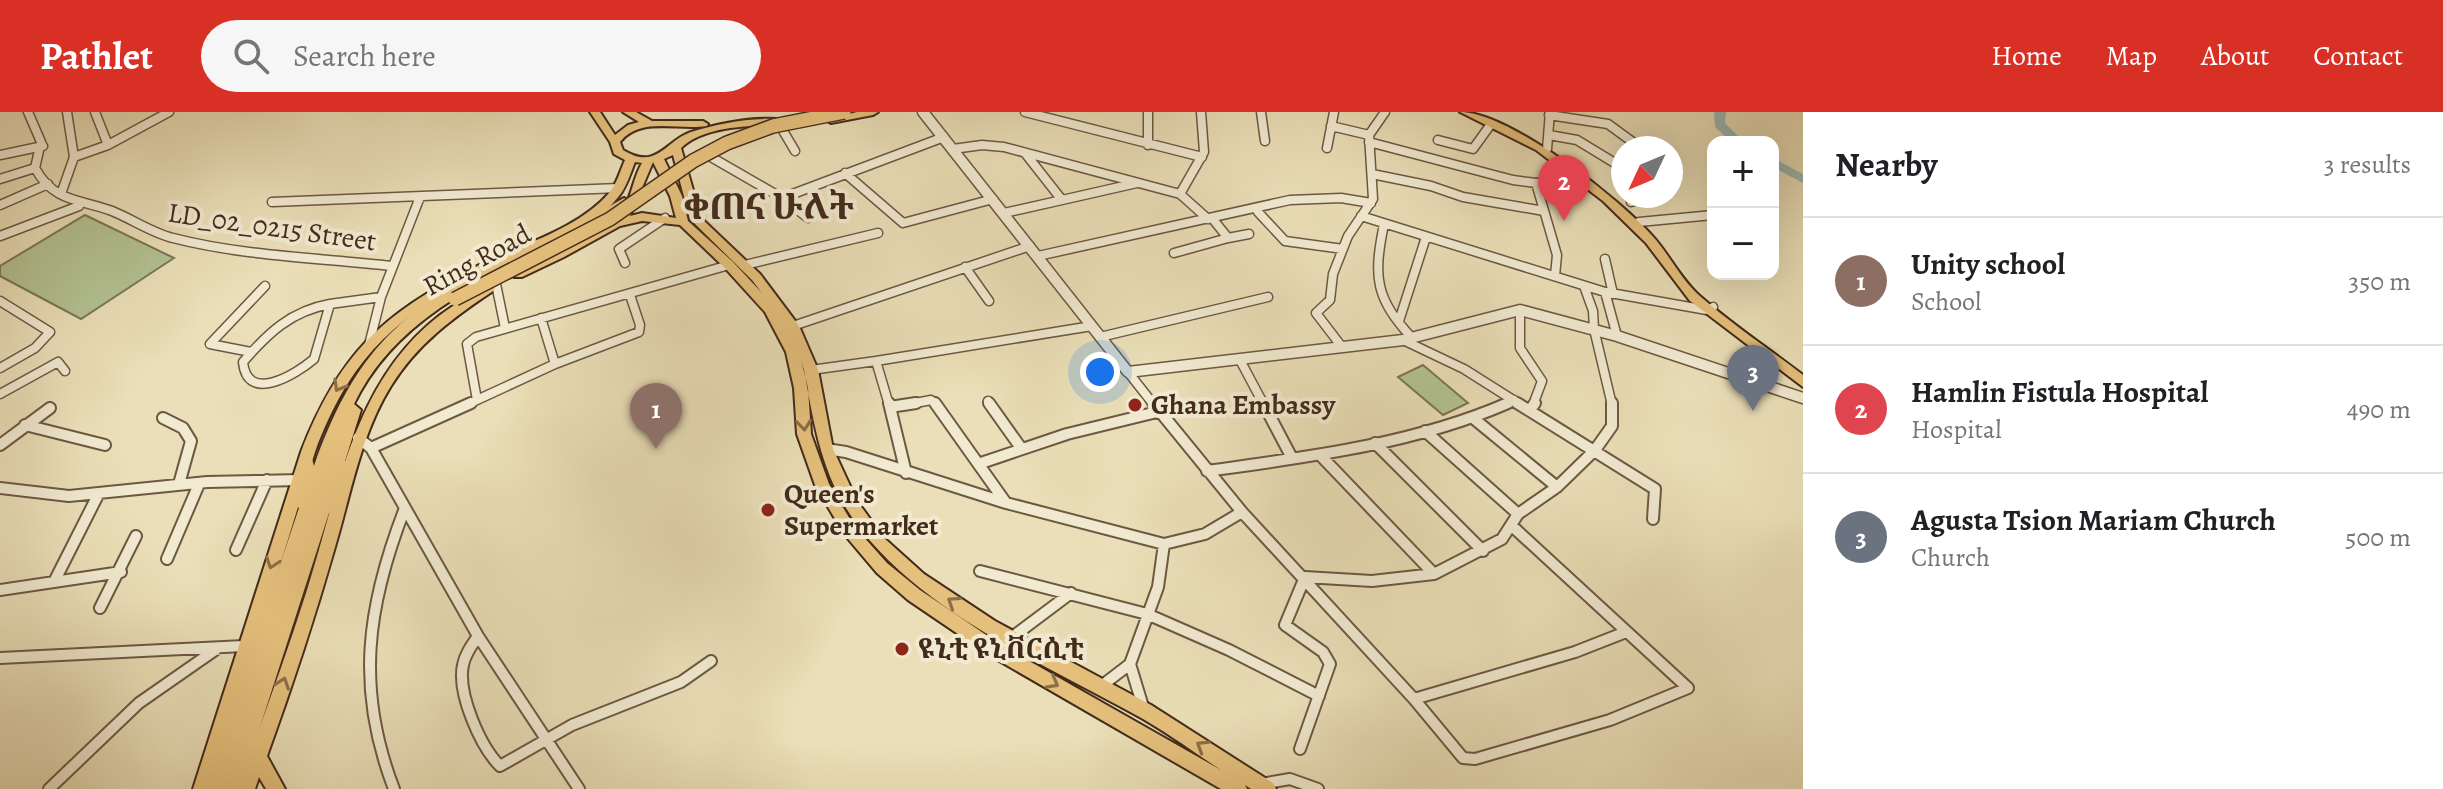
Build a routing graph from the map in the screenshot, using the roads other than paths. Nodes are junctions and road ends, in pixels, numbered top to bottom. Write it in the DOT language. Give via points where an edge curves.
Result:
graph roads {
  1 [pos="28,112"];
  2 [pos="67,112"];
  3 [pos="95,112"];
  4 [pos="169,112"];
  5 [pos="595,112"];
  6 [pos="628,112"];
  7 [pos="772,112"];
  8 [pos="817,112"];
  9 [pos="844,112"];
  10 [pos="873,112"];
  11 [pos="923,112"];
  12 [pos="1025,112"];
  13 [pos="1148,112"];
  14 [pos="1201,112"];
  15 [pos="1261,112"];
  16 [pos="1334,112"];
  17 [pos="1385,112"];
  18 [pos="1465,112"];
  19 [pos="1472,112"];
  20 [pos="1550,113"];
  21 [pos="650,123"];
  22 [pos="807,124"];
  23 [pos="1491,124"];
  24 [pos="666,125"];
  25 [pos="1331,126"];
  26 [pos="782,129"];
  27 [pos="1549,135"];
  28 [pos="1624,136"];
  29 [pos="944,137"];
  30 [pos="1369,138"];
  31 [pos="1438,140"];
  32 [pos="1265,141"];
  33 [pos="615,142"];
  34 [pos="108,145"];
  35 [pos="677,145"];
  36 [pos="1148,145"];
  37 [pos="43,146"];
  38 [pos="1327,148"];
  39 [pos="953,149"];
  40 [pos="1547,149"];
  41 [pos="795,151"];
  42 [pos="1025,153"];
  43 [pos="0,155"];
  44 [pos="74,157"];
  45 [pos="711,157"];
  46 [pos="1202,157"];
  47 [pos="1611,158"];
  48 [pos="631,159"];
  49 [pos="653,159"];
  50 [pos="35,168"];
  51 [pos="845,173"];
  52 [pos="1372,174"];
  53 [pos="1580,178"];
  54 [pos="0,179"];
  55 [pos="688,183"];
  56 [pos="1141,183"];
  57 [pos="1536,183"];
  58 [pos="48,184"];
  59 [pos="619,188"];
  60 [pos="61,194"];
  61 [pos="1180,194"];
  62 [pos="420,197"];
  63 [pos="782,198"];
  64 [pos="993,199"];
  65 [pos="1062,200"];
  66 [pos="272,202"];
  67 [pos="1371,203"];
  68 [pos="0,205"];
  69 [pos="79,206"];
  70 [pos="1544,211"];
  71 [pos="1258,212"];
  72 [pos="1004,213"];
  73 [pos="1361,216"];
  74 [pos="1707,216"];
  75 [pos="665,218"];
  76 [pos="808,218"];
  77 [pos="1210,218"];
  78 [pos="683,222"];
  79 [pos="1639,222"];
  80 [pos="615,223"];
  81 [pos="1384,224"];
  82 [pos="878,233"];
  83 [pos="1249,234"];
  84 [pos="0,236"];
  85 [pos="1426,237"];
  86 [pos="1228,238"];
  87 [pos="1030,246"];
  88 [pos="1343,249"];
  89 [pos="1174,253"];
  90 [pos="1038,256"];
  91 [pos="1605,259"];
  92 [pos="625,263"];
  93 [pos="737,265"];
  94 [pos="392,266"];
  95 [pos="965,267"];
  96 [pos="1555,276"];
  97 [pos="496,284"];
  98 [pos="265,286"];
  99 [pos="1584,286"];
  100 [pos="760,290"];
  101 [pos="1609,293"];
  102 [pos="630,295"];
  103 [pos="381,297"];
  104 [pos="451,297"];
  105 [pos="1268,297"];
  106 [pos="0,301"];
  107 [pos="989,301"];
  108 [pos="330,303"];
  109 [pos="1710,308"];
  110 [pos="1520,310"];
  111 [pos="541,318"];
  112 [pos="1399,321"];
  113 [pos="793,326"];
  114 [pos="1092,326"];
  115 [pos="505,328"];
  116 [pos="1594,329"];
  117 [pos="1617,336"];
  118 [pos="1100,337"];
  119 [pos="1408,340"];
  120 [pos="369,345"];
  121 [pos="1342,347"];
  122 [pos="251,352"];
  123 [pos="1240,360"];
  124 [pos="876,361"];
  125 [pos="555,364"];
  126 [pos="0,368"];
  127 [pos="811,370"];
  128 [pos="65,371"];
  129 [pos="1128,372"];
  130 [pos="1803,379"];
  131 [pos="0,394"];
  132 [pos="1803,398"];
  133 [pos="477,400"];
  134 [pos="1514,400"];
  135 [pos="988,401"];
  136 [pos="890,407"];
  137 [pos="50,408"];
  138 [pos="1530,410"];
  139 [pos="1161,411"];
  140 [pos="163,418"];
  141 [pos="1473,418"];
  142 [pos="25,425"];
  143 [pos="1425,431"];
  144 [pos="358,438"];
  145 [pos="1375,443"];
  146 [pos="0,445"];
  147 [pos="105,445"];
  148 [pos="371,448"];
  149 [pos="1021,448"];
  150 [pos="826,449"];
  151 [pos="1595,450"];
  152 [pos="1321,456"];
  153 [pos="1292,458"];
  154 [pos="981,463"];
  155 [pos="349,466"];
  156 [pos="303,471"];
  157 [pos="1207,471"];
  158 [pos="906,473"];
  159 [pos="267,480"];
  160 [pos="179,484"];
  161 [pos="199,484"];
  162 [pos="1557,487"];
  163 [pos="0,488"];
  164 [pos="97,497"];
  165 [pos="1006,503"];
  166 [pos="405,508"];
  167 [pos="1242,512"];
  168 [pos="1518,514"];
  169 [pos="1653,519"];
  170 [pos="1512,526"];
  171 [pos="136,536"];
  172 [pos="1164,544"];
  173 [pos="310,548"];
  174 [pos="236,550"];
  175 [pos="1483,551"];
  176 [pos="291,555"];
  177 [pos="167,559"];
  178 [pos="980,571"];
  179 [pos="121,572"];
  180 [pos="1434,574"];
  181 [pos="1305,577"];
  182 [pos="55,580"];
  183 [pos="0,590"];
  184 [pos="1071,593"];
  185 [pos="100,608"];
  186 [pos="1147,614"];
  187 [pos="1626,632"];
  188 [pos="478,636"];
  189 [pos="1012,640"];
  190 [pos="244,646"];
  191 [pos="189,647"];
  192 [pos="219,647"];
  193 [pos="995,650"];
  194 [pos="0,658"];
  195 [pos="711,661"];
  196 [pos="1130,664"];
  197 [pos="187,667"];
  198 [pos="1100,687"];
  199 [pos="1319,696"];
  200 [pos="1414,699"];
  201 [pos="1145,711"];
  202 [pos="546,739"];
  203 [pos="1300,749"];
  204 [pos="258,757"];
  205 [pos="1264,786"];
  206 [pos="49,789"];
  207 [pos="202,789"];
  208 [pos="215,789"];
  209 [pos="230,789"];
  210 [pos="246,789"];
  211 [pos="276,789"];
  212 [pos="394,789"];
  213 [pos="579,789"];
  214 [pos="1238,789"];
  215 [pos="1318,789"];
  1 -- 37 [label="street"];
  2 -- 44 [label="street"];
  3 -- 34 [label="street"];
  4 -- 34 [label="street"];
  5 -- 33 [label="main road"];
  6 -- 21 [label="main road"];
  7 -- 24 [label="main road"];
  8 -- 104 [label="highway, Ring Road, bridge" via="716,141 592,221"];
  9 -- 104 [label="highway, Ring Road, bridge" via="773,126 727,143 610,219"];
  10 -- 22 [label="main road"];
  11 -- 29 [label="street"];
  12 -- 36 [label="street"];
  13 -- 36 [label="street"];
  14 -- 46 [label="street"];
  15 -- 32 [label="street"];
  16 -- 25 [label="street"];
  17 -- 30 [label="street"];
  18 -- 23 [label="main road"];
  19 -- 40 [label="main road"];
  20 -- 27 [label="street"];
  20 -- 28 [label="street" via="1608,124"];
  21 -- 24 [label="main road"];
  21 -- 33 [label="main road" via="631,127"];
  22 -- 26 [label="main road"];
  22 -- 35 [label="main road" via="741,124 685,137"];
  23 -- 31 [label="street" via="1473,149"];
  23 -- 53 [label="main road" via="1540,148"];
  24 -- 35 [label="main road" via="677,132"];
  25 -- 30 [label="street"];
  25 -- 38 [label="street"];
  26 -- 41 [label="street"];
  26 -- 45 [label="main road"];
  27 -- 40 [label="street"];
  27 -- 47 [label="street" via="1577,140"];
  29 -- 39 [label="street"];
  29 -- 51 [label="street"];
  30 -- 52 [label="street"];
  30 -- 57 [label="street"];
  33 -- 48 [label="main road" via="618,152"];
  34 -- 44 [label="street"];
  35 -- 49 [label="main road"];
  35 -- 55 [label="main road"];
  36 -- 46 [label="street"];
  37 -- 43 [label="street"];
  37 -- 50 [label="street"];
  39 -- 42 [label="street" via="982,145"];
  39 -- 64 [label="street"];
  40 -- 79 [label="main road"];
  42 -- 56 [label="street"];
  42 -- 65 [label="street"];
  44 -- 60 [label="street"];
  45 -- 55 [label="main road" via="691,170"];
  45 -- 63 [label="street"];
  46 -- 61 [label="street"];
  48 -- 49 [label="main road"];
  48 -- 59 [label="main road"];
  49 -- 78 [label="main road" via="671,183"];
  49 -- 80 [label="main road" via="637,179 627,212"];
  50 -- 54 [label="street"];
  50 -- 58 [label="street, LD_02_0215 Street"];
  51 -- 63 [label="street"];
  51 -- 64 [label="street" via="903,223"];
  52 -- 67 [label="street"];
  52 -- 70 [label="street"];
  53 -- 57 [label="street"];
  53 -- 109 [label="main road" via="1642,231 1681,284"];
  55 -- 93 [label="main road" via="696,219"];
  56 -- 61 [label="street"];
  56 -- 65 [label="street"];
  57 -- 70 [label="street"];
  58 -- 60 [label="street, LD_02_0215 Street"];
  58 -- 68 [label="street"];
  59 -- 62 [label="street"];
  59 -- 120 [label="main road" via="574,224 432,295"];
  60 -- 69 [label="street, LD_02_0215 Street"];
  61 -- 77 [label="street"];
  62 -- 66 [label="street"];
  62 -- 94 [label="street"];
  63 -- 76 [label="street"];
  64 -- 72 [label="street"];
  65 -- 72 [label="street"];
  67 -- 73 [label="street"];
  67 -- 77 [label="street" via="1303,199"];
  69 -- 84 [label="street"];
  69 -- 94 [label="street, LD_02_0215 Street" via="109,210 148,230 191,242"];
  70 -- 96 [label="street" via="1557,255"];
  71 -- 88 [label="street" via="1285,241"];
  72 -- 87 [label="street"];
  73 -- 81 [label="street"];
  73 -- 88 [label="street"];
  74 -- 79 [label="street"];
  75 -- 78 [label="main road"];
  75 -- 80 [label="main road"];
  75 -- 92 [label="street" via="619,249"];
  77 -- 86 [label="street"];
  77 -- 90 [label="street"];
  78 -- 93 [label="main road"];
  79 -- 109 [label="main road"];
  80 -- 97 [label="main road"];
  81 -- 85 [label="street"];
  81 -- 112 [label="street" via="1375,261 1377,284"];
  82 -- 93 [label="street"];
  83 -- 86 [label="street"];
  85 -- 96 [label="street"];
  85 -- 112 [label="street"];
  86 -- 89 [label="street"];
  87 -- 90 [label="street"];
  87 -- 95 [label="street"];
  88 -- 121 [label="street" via="1330,300 1316,313"];
  90 -- 114 [label="street"];
  91 -- 101 [label="street"];
  93 -- 100 [label="main road"];
  93 -- 102 [label="street"];
  94 -- 103 [label="street"];
  95 -- 107 [label="street"];
  95 -- 113 [label="street"];
  96 -- 99 [label="street"];
  97 -- 115 [label="street"];
  97 -- 144 [label="main road" via="449,312 407,350 373,402"];
  98 -- 122 [label="street" via="210,344"];
  99 -- 101 [label="street"];
  99 -- 116 [label="street"];
  100 -- 113 [label="main road"];
  100 -- 193 [label="main road, one-way" via="792,352 811,456 849,530 896,581"];
  101 -- 109 [label="street"];
  101 -- 117 [label="street"];
  102 -- 111 [label="street"];
  102 -- 125 [label="street" via="639,332"];
  103 -- 108 [label="street"];
  103 -- 120 [label="street"];
  104 -- 173 [label="highway, Ring Road" via="368,380 351,414"];
  104 -- 176 [label="highway, Ring Road" via="388,344 353,391 335,427"];
  105 -- 118 [label="street"];
  106 -- 126 [label="street" via="50,332"];
  108 -- 122 [label="street" via="293,314"];
  108 -- 122 [label="street" via="314,359 297,374 271,383 247,379 242,368"];
  109 -- 130 [label="main road"];
  110 -- 116 [label="street"];
  110 -- 119 [label="street"];
  110 -- 138 [label="street" via="1520,348 1542,381"];
  111 -- 115 [label="street"];
  111 -- 125 [label="street"];
  112 -- 119 [label="street"];
  113 -- 127 [label="main road"];
  114 -- 118 [label="street"];
  114 -- 124 [label="street"];
  115 -- 133 [label="street" via="467,344"];
  116 -- 117 [label="street"];
  116 -- 151 [label="street" via="1612,412 1610,431"];
  117 -- 132 [label="street"];
  118 -- 129 [label="street"];
  119 -- 121 [label="street"];
  119 -- 134 [label="street"];
  120 -- 156 [label="main road, one-way" via="339,383"];
  121 -- 123 [label="street"];
  123 -- 129 [label="street"];
  123 -- 153 [label="street"];
  124 -- 127 [label="street"];
  124 -- 136 [label="street"];
  125 -- 133 [label="street"];
  127 -- 150 [label="main road"];
  128 -- 131 [label="street" via="58,362"];
  129 -- 139 [label="street"];
  133 -- 148 [label="street"];
  134 -- 138 [label="street"];
  134 -- 141 [label="street"];
  135 -- 149 [label="street"];
  136 -- 154 [label="street" via="931,400"];
  136 -- 158 [label="street"];
  137 -- 142 [label="street"];
  138 -- 151 [label="street"];
  139 -- 149 [label="street"];
  139 -- 157 [label="street"];
  140 -- 160 [label="street" via="183,428 191,441"];
  141 -- 143 [label="street"];
  141 -- 162 [label="street"];
  142 -- 146 [label="street"];
  142 -- 147 [label="street"];
  143 -- 145 [label="street"];
  143 -- 168 [label="street"];
  144 -- 148 [label="street"];
  144 -- 155 [label="main road"];
  145 -- 152 [label="street"];
  145 -- 175 [label="street"];
  148 -- 166 [label="street"];
  149 -- 154 [label="street"];
  150 -- 158 [label="street"];
  189 -- 150 [label="main road, one-way" via="897,560 851,504"];
  151 -- 162 [label="street"];
  151 -- 169 [label="street" via="1655,489"];
  152 -- 153 [label="street"];
  152 -- 180 [label="street"];
  153 -- 157 [label="street"];
  154 -- 165 [label="street"];
  155 -- 173 [label="highway"];
  204 -- 155 [label="main road, one-way" via="315,591"];
  156 -- 159 [label="street"];
  156 -- 176 [label="highway"];
  156 -- 190 [label="main road, one-way"];
  157 -- 167 [label="street"];
  158 -- 165 [label="street"];
  159 -- 161 [label="street"];
  159 -- 174 [label="street"];
  160 -- 161 [label="street"];
  160 -- 164 [label="street"];
  161 -- 177 [label="street"];
  162 -- 168 [label="street"];
  163 -- 164 [label="street" via="35,497"];
  164 -- 182 [label="street"];
  165 -- 172 [label="street"];
  166 -- 188 [label="street"];
  166 -- 212 [label="street" via="382,568 371,639 376,732"];
  167 -- 172 [label="street" via="1206,535"];
  167 -- 181 [label="street"];
  168 -- 170 [label="street"];
  170 -- 175 [label="street"];
  170 -- 187 [label="street"];
  171 -- 179 [label="street"];
  172 -- 186 [label="street" via="1158,587"];
  173 -- 209 [label="highway, Ring Road"];
  175 -- 180 [label="street"];
  176 -- 208 [label="highway, Ring Road"];
  178 -- 184 [label="street"];
  179 -- 182 [label="street"];
  179 -- 185 [label="street"];
  180 -- 181 [label="street" via="1372,581"];
  181 -- 199 [label="street" via="1285,625 1328,658"];
  181 -- 200 [label="street"];
  182 -- 183 [label="street"];
  184 -- 186 [label="street"];
  184 -- 189 [label="street"];
  186 -- 196 [label="street"];
  186 -- 199 [label="street"];
  187 -- 200 [label="street"];
  187 -- 200 [label="street" via="1688,688 1585,730 1468,760 1456,753"];
  188 -- 202 [label="street"];
  188 -- 202 [label="street" via="462,669 484,748 500,766"];
  189 -- 193 [label="street"];
  189 -- 198 [label="main road"];
  190 -- 192 [label="street"];
  190 -- 207 [label="main road"];
  191 -- 192 [label="street"];
  191 -- 194 [label="street"];
  191 -- 197 [label="street"];
  192 -- 197 [label="street"];
  193 -- 214 [label="main road, one-way"];
  195 -- 202 [label="street" via="681,682"];
  196 -- 198 [label="street"];
  196 -- 201 [label="street"];
  197 -- 206 [label="street" via="139,703"];
  198 -- 201 [label="main road"];
  199 -- 203 [label="street"];
  205 -- 201 [label="main road, one-way"];
  202 -- 213 [label="street"];
  204 -- 210 [label="main road"];
  204 -- 211 [label="main road"];
  205 -- 215 [label="street" via="1280,776"];
}
